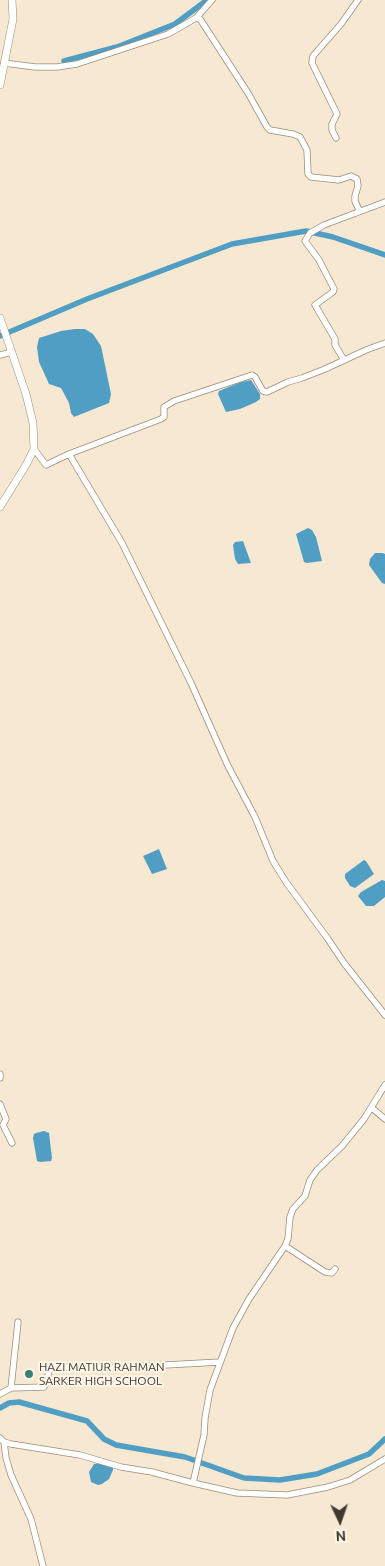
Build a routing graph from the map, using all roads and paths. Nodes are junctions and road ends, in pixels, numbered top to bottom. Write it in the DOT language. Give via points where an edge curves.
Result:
graph roads {
  1 [pos="12,0"];
  2 [pos="212,0"];
  3 [pos="358,0"];
  4 [pos="196,18"];
  5 [pos="4,63"];
  6 [pos="1,73"];
  7 [pos="0,85"];
  8 [pos="336,138"];
  9 [pos="385,202"];
  10 [pos="359,210"];
  11 [pos="0,318"];
  12 [pos="385,343"];
  13 [pos="12,351"];
  14 [pos="0,355"];
  15 [pos="344,360"];
  16 [pos="34,449"];
  17 [pos="69,454"];
  18 [pos="0,507"];
  19 [pos="385,1015"];
  20 [pos="385,1085"];
  21 [pos="0,1104"];
  22 [pos="372,1108"];
  23 [pos="385,1119"];
  24 [pos="12,1143"];
  25 [pos="285,1246"];
  26 [pos="335,1269"];
  27 [pos="18,1322"];
  28 [pos="220,1362"];
  29 [pos="11,1388"];
  30 [pos="0,1394"];
  31 [pos="2,1440"];
  32 [pos="385,1459"];
  33 [pos="193,1481"];
  34 [pos="42,1566"];
  1 -- 5 [label="main road" via="13,19"];
  2 -- 4 [label="street"];
  3 -- 8 [label="street" via="313,56 312,63 337,114 332,124"];
  4 -- 5 [label="street" via="168,34 77,64 35,67"];
  4 -- 10 [label="street" via="200,19 248,93 266,127 300,137 307,150 310,178 339,180 351,176 357,179 355,201"];
  5 -- 6 [label="main road"];
  6 -- 7 [label="main road"];
  9 -- 10 [label="street"];
  10 -- 15 [label="street" via="310,233 306,241 334,289 315,305"];
  11 -- 13 [label="main road"];
  12 -- 15 [label="street"];
  13 -- 14 [label="street"];
  13 -- 16 [label="main road" via="33,422"];
  15 -- 17 [label="street" via="267,392 252,375 174,400 164,406 162,419"];
  16 -- 17 [label="street" via="46,465"];
  16 -- 18 [label="main road"];
  17 -- 19 [label="street" via="122,543 274,861 344,963"];
  20 -- 22 [label="street"];
  21 -- 24 [label="street" via="6,1119 3,1124"];
  22 -- 23 [label="street"];
  22 -- 25 [label="street" via="310,1180 305,1196 293,1209"];
  25 -- 26 [label="street" via="325,1272 332,1273"];
  25 -- 28 [label="street" via="249,1299"];
  27 -- 29 [label="street"];
  28 -- 29 [label="street" via="111,1368 53,1367 44,1386"];
  28 -- 33 [label="street" via="210,1390"];
  29 -- 30 [label="street"];
  31 -- 33 [label="street"];
  31 -- 34 [label="street" via="11,1475 31,1519"];
  32 -- 33 [label="street" via="350,1480 287,1495 237,1493"];
}
